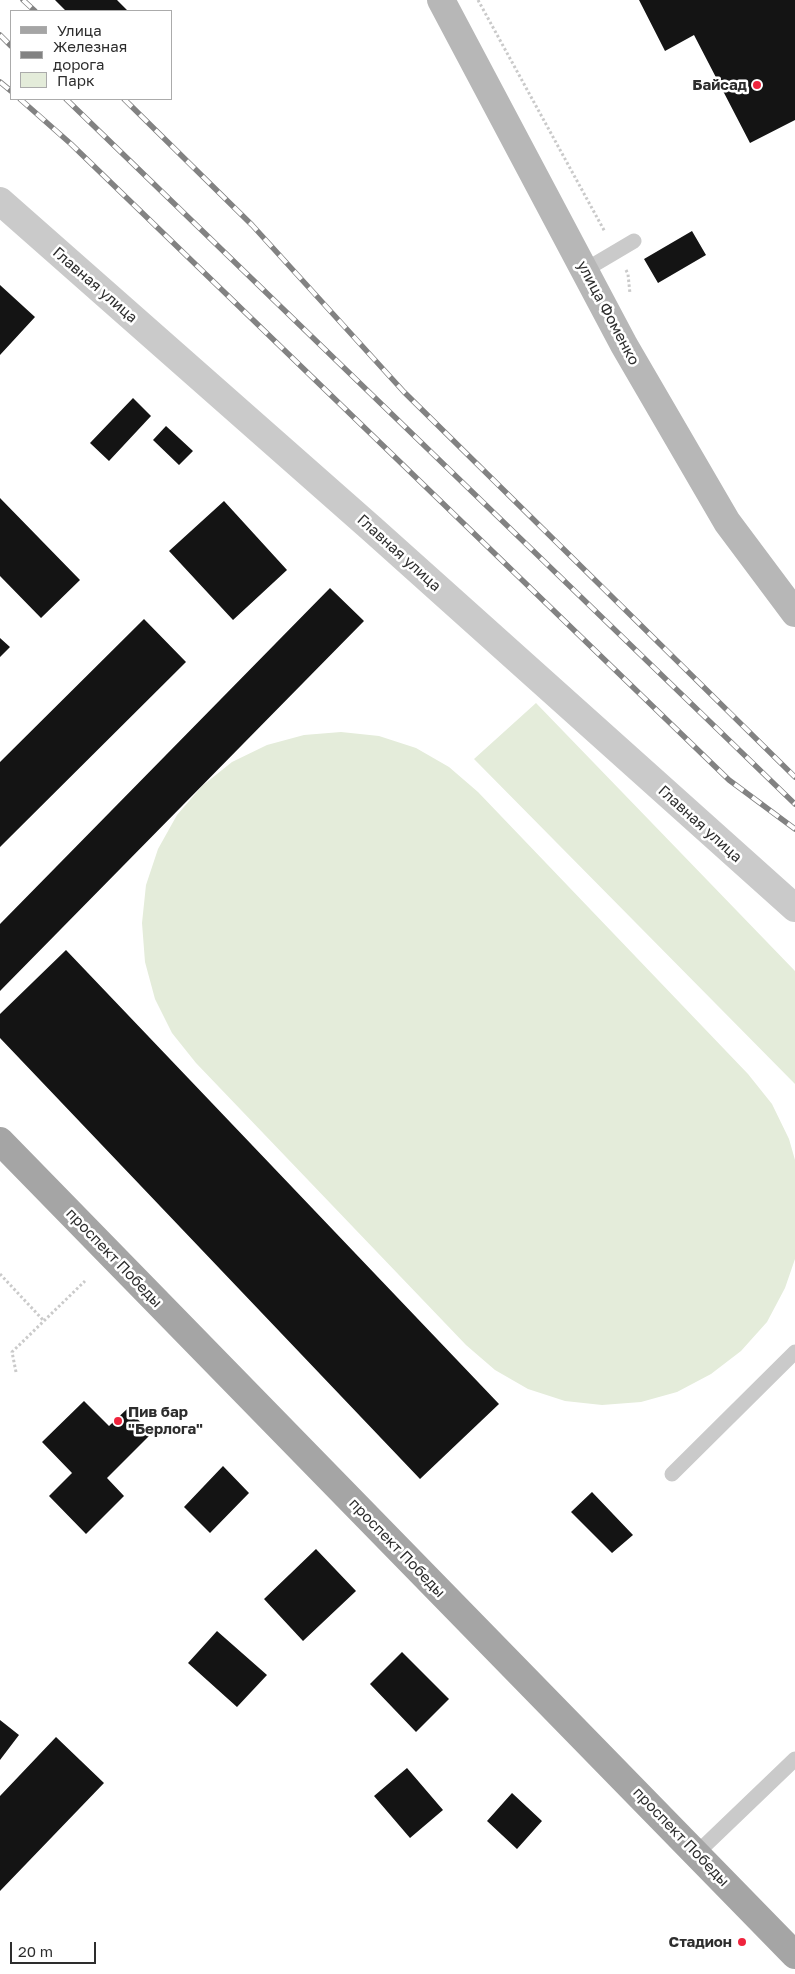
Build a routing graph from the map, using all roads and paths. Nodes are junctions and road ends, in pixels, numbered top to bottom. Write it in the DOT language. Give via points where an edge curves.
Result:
graph roads {
  1 [pos="441,0"];
  2 [pos="0,201"];
  3 [pos="634,241"];
  4 [pos="585,270"];
  5 [pos="795,613"];
  6 [pos="795,908"];
  7 [pos="0,1140"];
  8 [pos="0,1274"];
  9 [pos="85,1281"];
  10 [pos="44,1321"];
  11 [pos="795,1352"];
  12 [pos="16,1372"];
  13 [pos="672,1474"];
  14 [pos="795,1758"];
  15 [pos="697,1853"];
  16 [pos="795,1954"];
  1 -- 4 [label="street, улица Фоменко"];
  2 -- 6 [label="street, Главная улица"];
  3 -- 4 [label="lane"];
  4 -- 5 [label="street, улица Фоменко" via="624,345 727,522"];
  7 -- 15 [label="main road, проспект Победы"];
  8 -- 10 [label="path"];
  9 -- 10 [label="path"];
  10 -- 12 [label="path" via="12,1352"];
  11 -- 13 [label="lane"];
  14 -- 15 [label="lane"];
  15 -- 16 [label="main road, проспект Победы"];
}
